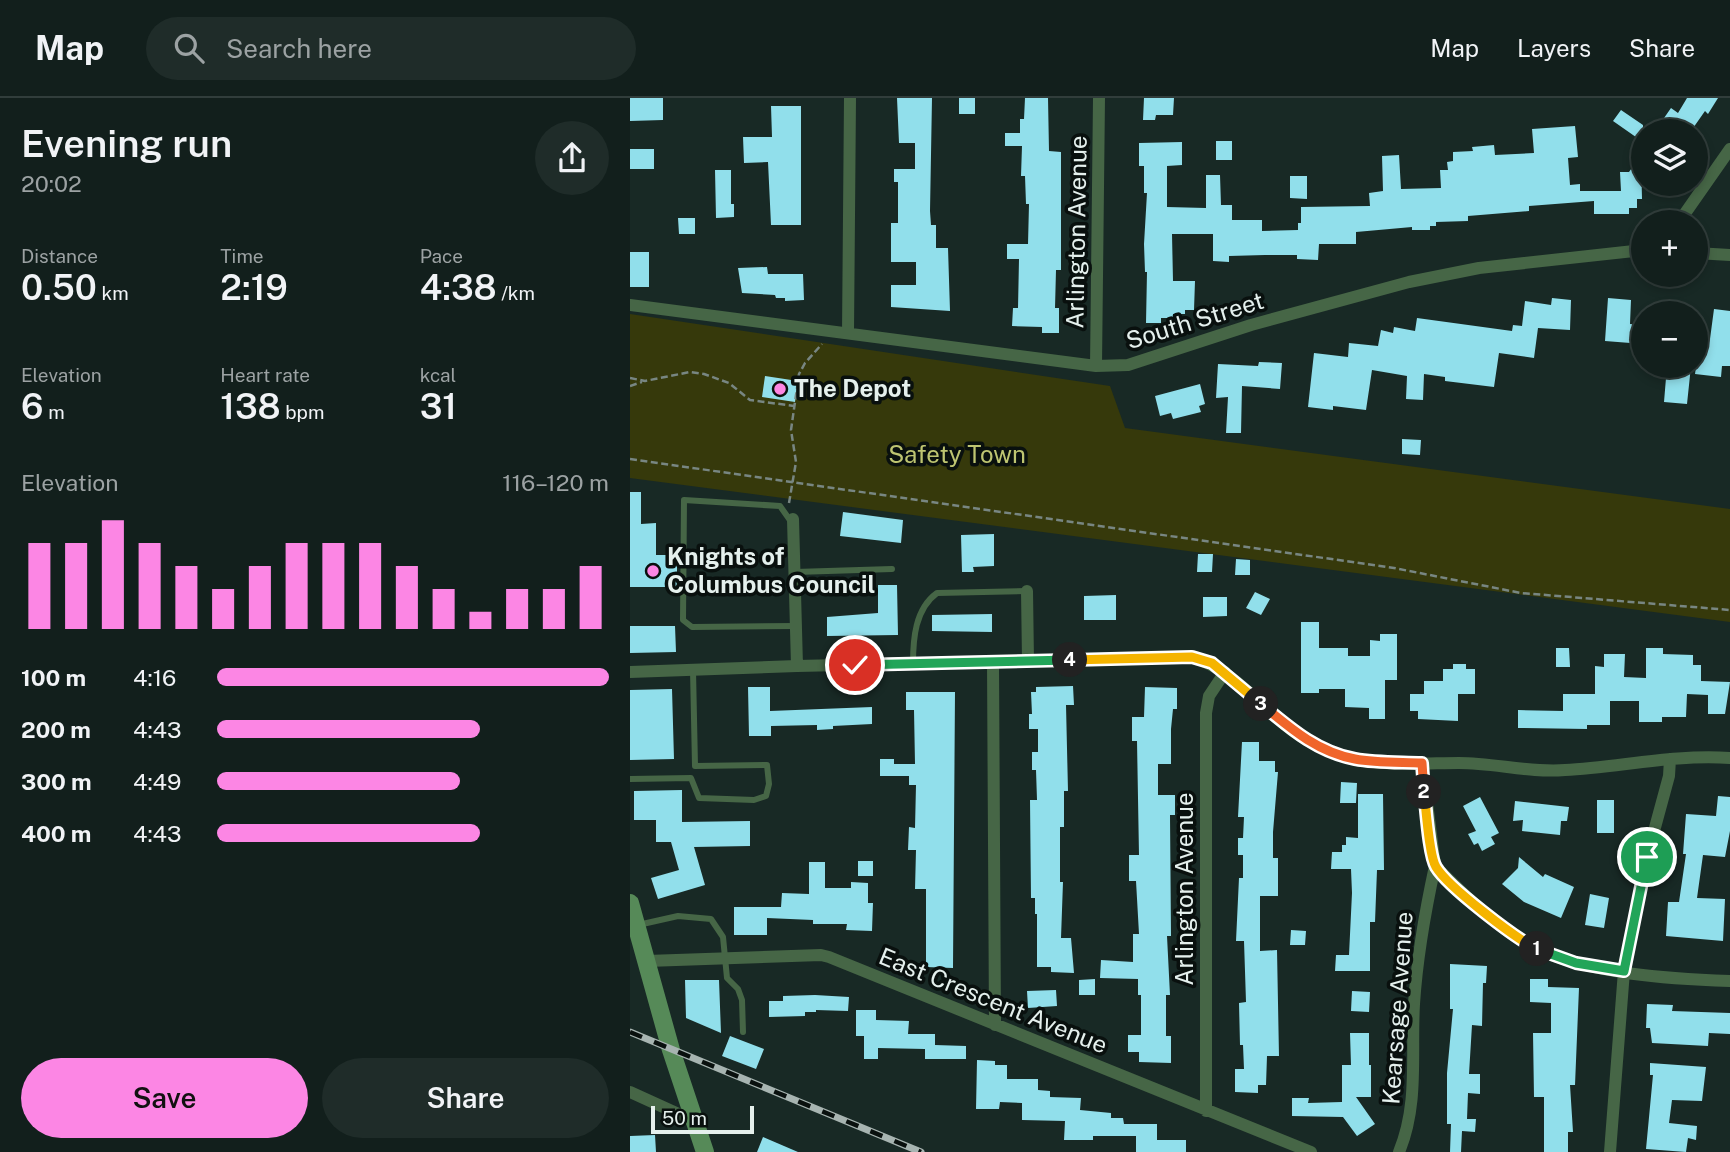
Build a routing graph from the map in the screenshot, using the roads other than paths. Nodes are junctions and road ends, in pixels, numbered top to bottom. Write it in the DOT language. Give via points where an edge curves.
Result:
graph roads {
  1 [pos="850,98"];
  2 [pos="1099,98"];
  3 [pos="1730,149"];
  4 [pos="1687,210"];
  5 [pos="1631,251"];
  6 [pos="1708,254"];
  7 [pos="1730,255"];
  8 [pos="630,305"];
  9 [pos="848,334"];
  10 [pos="1096,366"];
  11 [pos="793,522"];
  12 [pos="892,569"];
  13 [pos="795,572"];
  14 [pos="1027,591"];
  15 [pos="796,626"];
  16 [pos="1028,661"];
  17 [pos="993,662"];
  18 [pos="913,664"];
  19 [pos="797,666"];
  20 [pos="693,670"];
  21 [pos="1225,672"];
  22 [pos="630,673"];
  23 [pos="1730,758"];
  24 [pos="1670,759"];
  25 [pos="1422,763"];
  26 [pos="695,766"];
  27 [pos="691,778"];
  28 [pos="630,779"];
  29 [pos="1435,866"];
  30 [pos="630,902"];
  31 [pos="637,925"];
  32 [pos="723,958"];
  33 [pos="647,961"];
  34 [pos="1624,971"];
  35 [pos="1730,981"];
  36 [pos="995,1025"];
  37 [pos="743,1032"];
  38 [pos="630,1092"];
  39 [pos="1206,1111"];
  40 [pos="696,1122"];
  41 [pos="705,1152"];
  42 [pos="1311,1152"];
  43 [pos="1399,1152"];
  44 [pos="1610,1152"];
  1 -- 9 [label="street"];
  2 -- 10 [label="street, Arlington Avenue"];
  3 -- 4 [label="street"];
  5 -- 10 [label="street, South Street" via="1479,268 1409,282 1251,325 1128,365"];
  6 -- 7 [label="street"];
  8 -- 9 [label="street, South Street"];
  9 -- 10 [label="street, South Street"];
  11 -- 13 [label="street"];
  11 -- 15 [label="lane" via="780,506 684,500 683,620 692,626"];
  12 -- 13 [label="lane"];
  13 -- 15 [label="street"];
  14 -- 16 [label="street"];
  14 -- 18 [label="lane" via="937,593 915,628"];
  15 -- 19 [label="street"];
  16 -- 17 [label="street"];
  16 -- 21 [label="street" via="1192,657"];
  17 -- 18 [label="street"];
  17 -- 36 [label="street"];
  18 -- 19 [label="street"];
  19 -- 20 [label="street"];
  20 -- 22 [label="street"];
  20 -- 26 [label="lane"];
  21 -- 25 [label="street" via="1315,745 1356,760"];
  21 -- 39 [label="street, Arlington Avenue" via="1209,696 1206,713"];
  23 -- 24 [label="street"];
  24 -- 25 [label="street" via="1563,771"];
  24 -- 34 [label="street" via="1670,776 1647,857"];
  25 -- 29 [label="street, Kearsage Avenue"];
  26 -- 27 [label="lane"];
  26 -- 27 [label="lane" via="767,765 766,796 754,800 699,798"];
  27 -- 28 [label="lane"];
  29 -- 34 [label="street" via="1486,913 1534,947 1576,963"];
  29 -- 43 [label="street, Kearsage Avenue" via="1424,915 1414,1004 1413,1092 1408,1130"];
  30 -- 31 [label="main road"];
  31 -- 32 [label="lane" via="678,916 710,919 723,937"];
  31 -- 33 [label="main road"];
  32 -- 33 [label="street, East Crescent Avenue"];
  32 -- 36 [label="street, East Crescent Avenue" via="821,955"];
  32 -- 37 [label="lane" via="727,978 742,1000"];
  33 -- 40 [label="main road"];
  34 -- 35 [label="street"];
  34 -- 44 [label="street"];
  36 -- 39 [label="street, East Crescent Avenue"];
  38 -- 40 [label="street"];
  39 -- 42 [label="street, East Crescent Avenue"];
  40 -- 41 [label="main road"];
}
